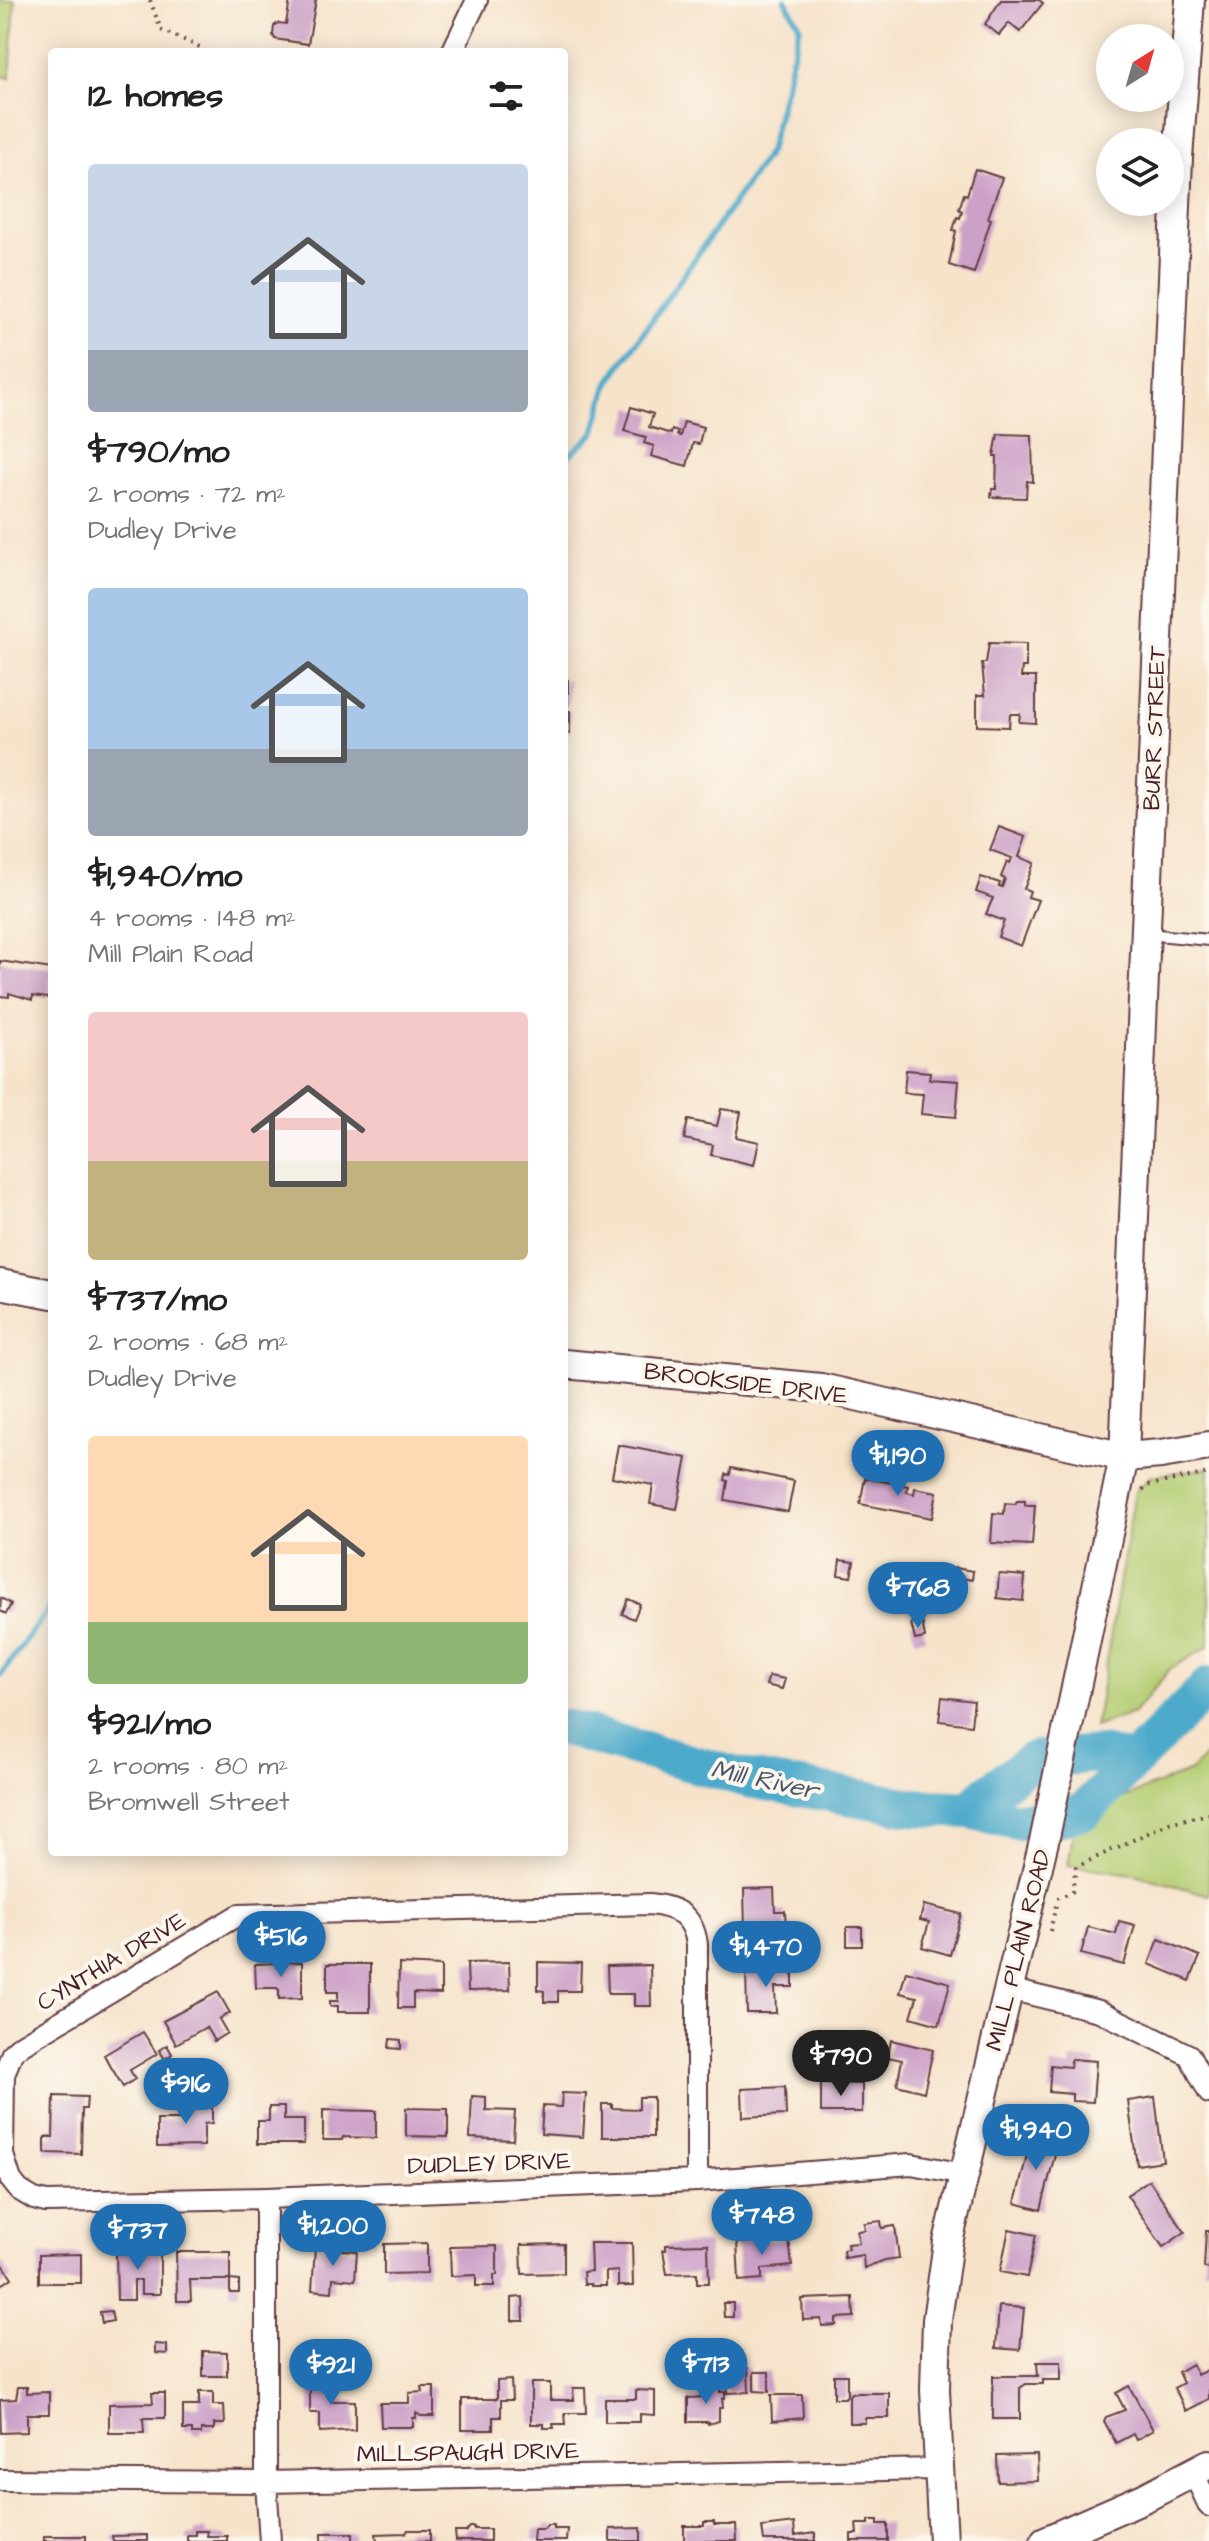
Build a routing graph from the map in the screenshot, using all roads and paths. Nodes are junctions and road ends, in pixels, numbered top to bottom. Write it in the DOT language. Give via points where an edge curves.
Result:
graph roads {
  1 [pos="150,0"];
  2 [pos="477,0"];
  3 [pos="1190,0"];
  4 [pos="202,48"];
  5 [pos="454,48"];
  6 [pos="1146,934"];
  7 [pos="1209,940"];
  8 [pos="0,1284"];
  9 [pos="48,1293"];
  10 [pos="568,1364"];
  11 [pos="1209,1446"];
  12 [pos="1124,1457"];
  13 [pos="1209,1473"];
  14 [pos="1141,1495"];
  15 [pos="1209,1814"];
  16 [pos="1057,1898"];
  17 [pos="1008,1989"];
  18 [pos="1209,2093"];
  19 [pos="964,2174"];
  20 [pos="697,2181"];
  21 [pos="19,2190"];
  22 [pos="266,2198"];
  23 [pos="1201,2468"];
  24 [pos="938,2469"];
  25 [pos="0,2480"];
  26 [pos="266,2482"];
  27 [pos="1209,2506"];
  28 [pos="270,2541"];
  29 [pos="943,2541"];
  30 [pos="1045,2541"];
  1 -- 4 [label="path" via="161,30"];
  2 -- 5 [label="street"];
  3 -- 6 [label="main road, BURR STREET" via="1178,158"];
  6 -- 7 [label="lane"];
  6 -- 12 [label="main road, BURR STREET"];
  8 -- 9 [label="main road"];
  10 -- 12 [label="main road, BROOKSIDE DRIVE" via="821,1388"];
  11 -- 12 [label="main road, BROOKSIDE DRIVE"];
  12 -- 17 [label="main road, MILL PLAIN ROAD"];
  13 -- 14 [label="path" via="1145,1486"];
  15 -- 16 [label="path" via="1169,1823 1076,1867 1072,1892"];
  17 -- 18 [label="street" via="1099,2011 1189,2055"];
  17 -- 19 [label="main road, MILL PLAIN ROAD"];
  19 -- 20 [label="street, DUDLEY DRIVE" via="911,2164"];
  19 -- 24 [label="main road, MILL PLAIN ROAD" via="937,2320"];
  20 -- 21 [label="street, CYNTHIA DRIVE" via="695,1931 677,1910 650,1904 238,1915 12,2053 4,2075 3,2155"];
  20 -- 22 [label="street, DUDLEY DRIVE"];
  21 -- 22 [label="street, DUDLEY DRIVE" via="58,2203"];
  22 -- 26 [label="street"];
  23 -- 27 [label="street"];
  23 -- 30 [label="main road"];
  24 -- 26 [label="street, MILLSPAUGH DRIVE"];
  24 -- 29 [label="main road, MILL PLAIN ROAD"];
  25 -- 26 [label="street, MILLSPAUGH DRIVE"];
  26 -- 28 [label="street"];
}
